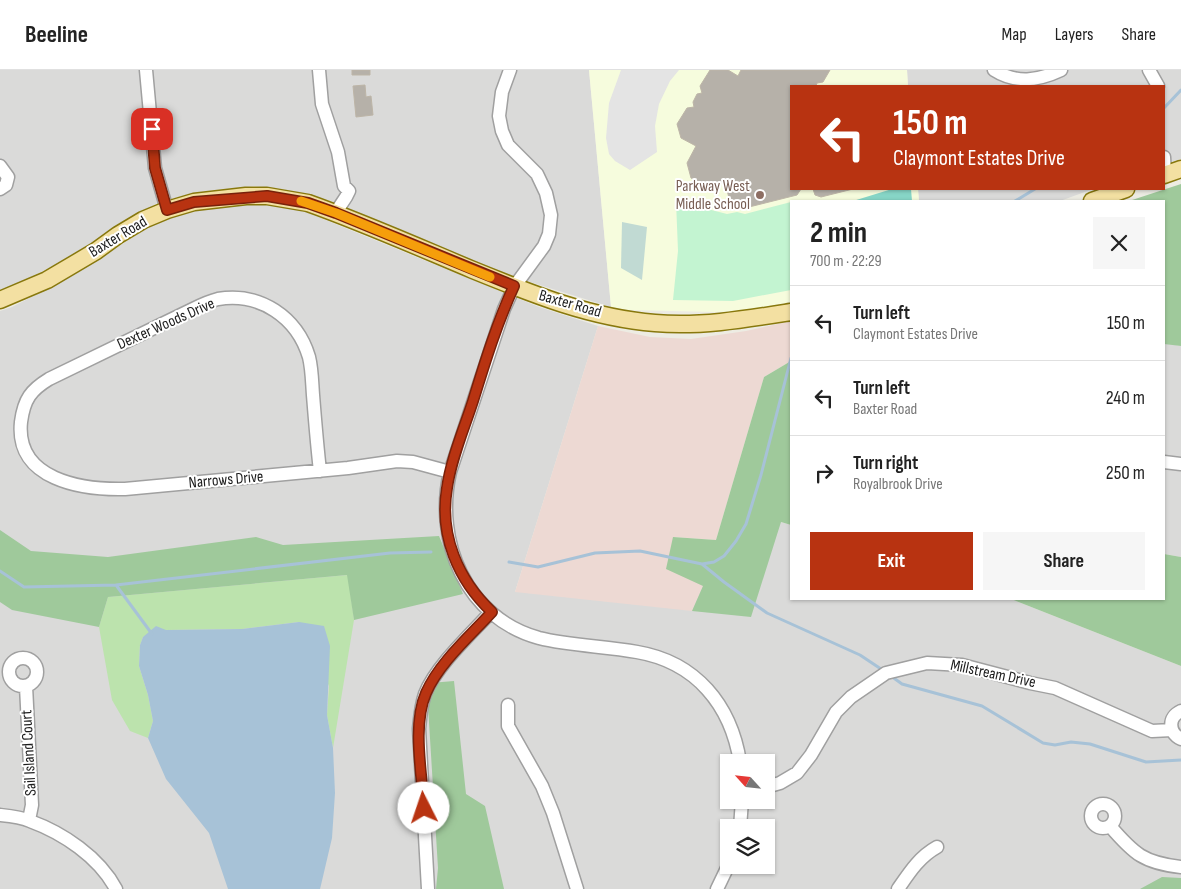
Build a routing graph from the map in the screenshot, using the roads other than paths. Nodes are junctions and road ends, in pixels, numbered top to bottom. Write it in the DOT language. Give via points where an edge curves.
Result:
graph roads {
  1 [pos="146,70"];
  2 [pos="319,70"];
  3 [pos="510,70"];
  4 [pos="994,70"];
  5 [pos="1061,70"];
  6 [pos="1149,70"];
  7 [pos="1157,85"];
  8 [pos="0,166"];
  9 [pos="1181,169"];
  10 [pos="1165,175"];
  11 [pos="0,189"];
  12 [pos="1123,190"];
  13 [pos="1095,200"];
  14 [pos="338,209"];
  15 [pos="167,210"];
  16 [pos="514,286"];
  17 [pos="0,300"];
  18 [pos="790,312"];
  19 [pos="22,440"];
  20 [pos="1165,462"];
  21 [pos="1181,464"];
  22 [pos="320,471"];
  23 [pos="450,472"];
  24 [pos="492,612"];
  25 [pos="26,686"];
  26 [pos="508,706"];
  27 [pos="1181,711"];
  28 [pos="1176,734"];
  29 [pos="738,754"];
  30 [pos="775,784"];
  31 [pos="0,815"];
  32 [pos="29,820"];
  33 [pos="1110,826"];
  34 [pos="936,847"];
  35 [pos="1181,867"];
  36 [pos="724,874"];
  37 [pos="116,889"];
  38 [pos="428,889"];
  39 [pos="577,889"];
  40 [pos="717,889"];
  41 [pos="898,889"];
  1 -- 15 [label="street" via="155,168"];
  2 -- 14 [label="street" via="322,104 338,152 344,186"];
  3 -- 16 [label="street" via="502,92 499,116 502,131 508,145 537,174 551,215 544,246"];
  4 -- 5 [label="street" via="1005,77 1032,80"];
  6 -- 7 [label="street"];
  8 -- 11 [label="street" via="8,177"];
  9 -- 10 [label="main road"];
  12 -- 13 [label="main road"];
  14 -- 15 [label="main road, Baxter Road" via="267,196 194,202"];
  14 -- 16 [label="main road, Baxter Road"];
  15 -- 17 [label="main road, Baxter Road" via="118,234 47,280"];
  16 -- 18 [label="main road, Baxter Road" via="583,310 656,324 746,320"];
  16 -- 23 [label="street"];
  19 -- 22 [label="street, Narrows Drive" via="26,452 46,474 80,486 106,490"];
  19 -- 22 [label="street, Dexter Woods Drive" via="24,405 36,387 193,308 216,300 246,299 284,316 302,339 309,358"];
  20 -- 21 [label="street"];
  22 -- 23 [label="street, Narrows Drive" via="398,460"];
  23 -- 24 [label="street" via="446,489 449,543 465,581"];
  24 -- 29 [label="street" via="538,637 637,652 686,671 715,698 733,731"];
  24 -- 38 [label="street" via="440,669 425,694 421,710 419,729"];
  25 -- 32 [label="street, Sail Island Court" via="32,804"];
  26 -- 39 [label="street" via="508,726 542,786"];
  27 -- 28 [label="street, Millstream Drive" via="1173,716 1171,725"];
  28 -- 30 [label="street, Millstream Drive" via="1152,731 1055,688 962,664 927,663 886,673 851,697 836,712 797,773"];
  31 -- 32 [label="street"];
  32 -- 37 [label="street" via="80,849 106,872"];
  33 -- 35 [label="street" via="1148,861"];
  34 -- 41 [label="street" via="913,868"];
  36 -- 40 [label="street"];
}
